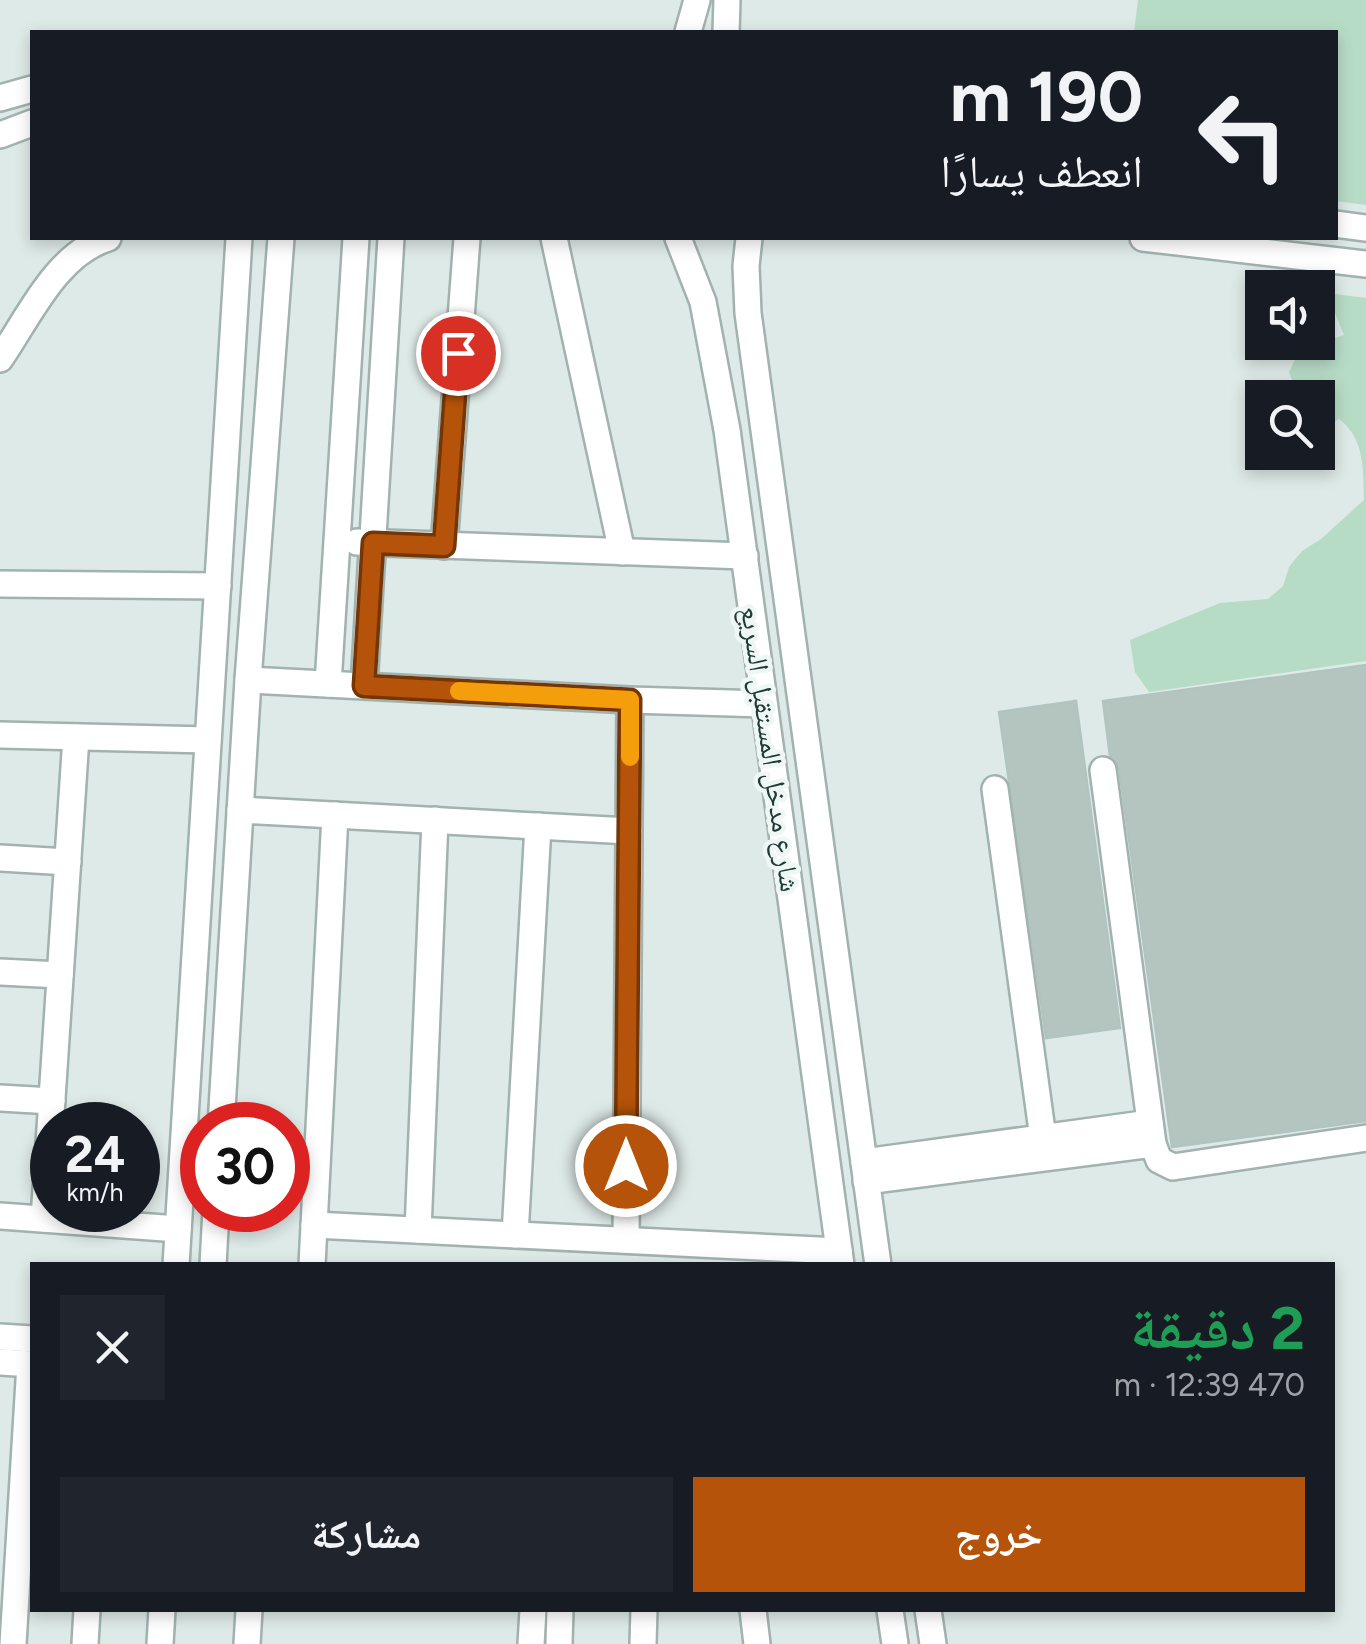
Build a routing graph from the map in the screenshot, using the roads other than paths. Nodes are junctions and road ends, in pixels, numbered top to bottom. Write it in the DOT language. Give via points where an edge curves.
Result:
graph roads {
  1 [pos="697,0"];
  2 [pos="727,0"];
  3 [pos="689,30"];
  4 [pos="726,30"];
  5 [pos="30,90"];
  6 [pos="0,98"];
  7 [pos="30,125"];
  8 [pos="0,135"];
  9 [pos="1338,224"];
  10 [pos="1366,228"];
  11 [pos="101,240"];
  12 [pos="239,240"];
  13 [pos="281,240"];
  14 [pos="356,240"];
  15 [pos="391,240"];
  16 [pos="467,240"];
  17 [pos="554,240"];
  18 [pos="679,240"];
  19 [pos="748,240"];
  20 [pos="1161,240"];
  21 [pos="1366,264"];
  22 [pos="0,359"];
  23 [pos="337,542"];
  24 [pos="373,543"];
  25 [pos="444,546"];
  26 [pos="622,552"];
  27 [pos="745,556"];
  28 [pos="0,584"];
  29 [pos="218,586"];
  30 [pos="248,680"];
  31 [pos="328,684"];
  32 [pos="364,686"];
  33 [pos="630,700"];
  34 [pos="764,704"];
  35 [pos="0,735"];
  36 [pos="76,737"];
  37 [pos="208,740"];
  38 [pos="1103,770"];
  39 [pos="995,789"];
  40 [pos="240,810"];
  41 [pos="816,811"];
  42 [pos="335,815"];
  43 [pos="780,816"];
  44 [pos="435,820"];
  45 [pos="538,826"];
  46 [pos="629,830"];
  47 [pos="0,858"];
  48 [pos="68,862"];
  49 [pos="0,972"];
  50 [pos="60,974"];
  51 [pos="0,1098"];
  52 [pos="52,1101"];
  53 [pos="222,1102"];
  54 [pos="1152,1134"];
  55 [pos="1044,1138"];
  56 [pos="1366,1138"];
  57 [pos="865,1172"];
  58 [pos="0,1216"];
  59 [pos="30,1218"];
  60 [pos="314,1225"];
  61 [pos="160,1228"];
  62 [pos="178,1229"];
  63 [pos="418,1230"];
  64 [pos="215,1232"];
  65 [pos="515,1235"];
  66 [pos="626,1240"];
  67 [pos="840,1258"];
  68 [pos="176,1262"];
  69 [pos="213,1262"];
  70 [pos="312,1262"];
  71 [pos="878,1262"];
  72 [pos="0,1337"];
  73 [pos="30,1355"];
  74 [pos="30,1356"];
  75 [pos="0,1362"];
  76 [pos="30,1386"];
  77 [pos="87,1612"];
  78 [pos="162,1612"];
  79 [pos="249,1612"];
  80 [pos="533,1612"];
  81 [pos="560,1612"];
  82 [pos="644,1612"];
  83 [pos="752,1612"];
  84 [pos="890,1612"];
  85 [pos="928,1612"];
  86 [pos="13,1644"];
  87 [pos="85,1644"];
  88 [pos="160,1644"];
  89 [pos="247,1644"];
  90 [pos="532,1644"];
  91 [pos="559,1644"];
  92 [pos="643,1644"];
  93 [pos="757,1644"];
  94 [pos="895,1644"];
  95 [pos="932,1644"];
  1 -- 3 [label="street"];
  2 -- 4 [label="street"];
  5 -- 6 [label="street"];
  7 -- 8 [label="street"];
  9 -- 10 [label="street"];
  11 -- 22 [label="street" via="70,258"];
  12 -- 29 [label="street"];
  13 -- 30 [label="street"];
  14 -- 23 [label="street"];
  15 -- 24 [label="street"];
  16 -- 25 [label="street"];
  17 -- 26 [label="street"];
  18 -- 27 [label="street, شارع مدخل المستقبل السريع" via="704,302"];
  19 -- 41 [label="street, شارع مدخل المستقبل السريع" via="748,313"];
  20 -- 21 [label="street"];
  23 -- 24 [label="street"];
  23 -- 31 [label="street"];
  24 -- 25 [label="street"];
  24 -- 32 [label="street"];
  25 -- 26 [label="street"];
  26 -- 27 [label="street"];
  27 -- 34 [label="street, شارع مدخل المستقبل السريع"];
  28 -- 29 [label="street"];
  29 -- 37 [label="street"];
  30 -- 31 [label="street"];
  30 -- 40 [label="street"];
  31 -- 32 [label="street"];
  32 -- 33 [label="street"];
  33 -- 34 [label="street"];
  33 -- 46 [label="street"];
  34 -- 43 [label="street, شارع مدخل المستقبل السريع"];
  35 -- 36 [label="street"];
  36 -- 37 [label="street"];
  36 -- 48 [label="street"];
  37 -- 62 [label="street"];
  38 -- 54 [label="street"];
  39 -- 55 [label="street"];
  40 -- 42 [label="street"];
  40 -- 53 [label="street"];
  41 -- 43 [label="street"];
  41 -- 57 [label="street, شارع مدخل المستقبل السريع"];
  42 -- 44 [label="street"];
  42 -- 60 [label="street"];
  43 -- 67 [label="street, شارع مدخل المستقبل السريع"];
  44 -- 45 [label="street"];
  44 -- 63 [label="street"];
  45 -- 46 [label="street"];
  45 -- 65 [label="street"];
  46 -- 66 [label="street"];
  47 -- 48 [label="street"];
  48 -- 50 [label="street"];
  49 -- 50 [label="street"];
  50 -- 52 [label="street"];
  51 -- 52 [label="street"];
  54 -- 55 [label="street"];
  54 -- 56 [label="street" via="1159,1160 1173,1167"];
  54 -- 57 [label="street"];
  55 -- 57 [label="street"];
  57 -- 71 [label="street, شارع مدخل المستقبل السريع"];
  58 -- 59 [label="street"];
  60 -- 63 [label="street"];
  60 -- 70 [label="street"];
  61 -- 62 [label="street"];
  62 -- 68 [label="street"];
  63 -- 65 [label="street"];
  64 -- 69 [label="street"];
  65 -- 66 [label="street"];
  66 -- 67 [label="street"];
  72 -- 73 [label="street"];
  74 -- 75 [label="street"];
  76 -- 86 [label="street"];
  77 -- 87 [label="street"];
  78 -- 88 [label="street"];
  79 -- 89 [label="street"];
  80 -- 90 [label="street"];
  81 -- 91 [label="street"];
  82 -- 92 [label="street"];
  83 -- 93 [label="street"];
  84 -- 94 [label="street"];
  85 -- 95 [label="street"];
}
